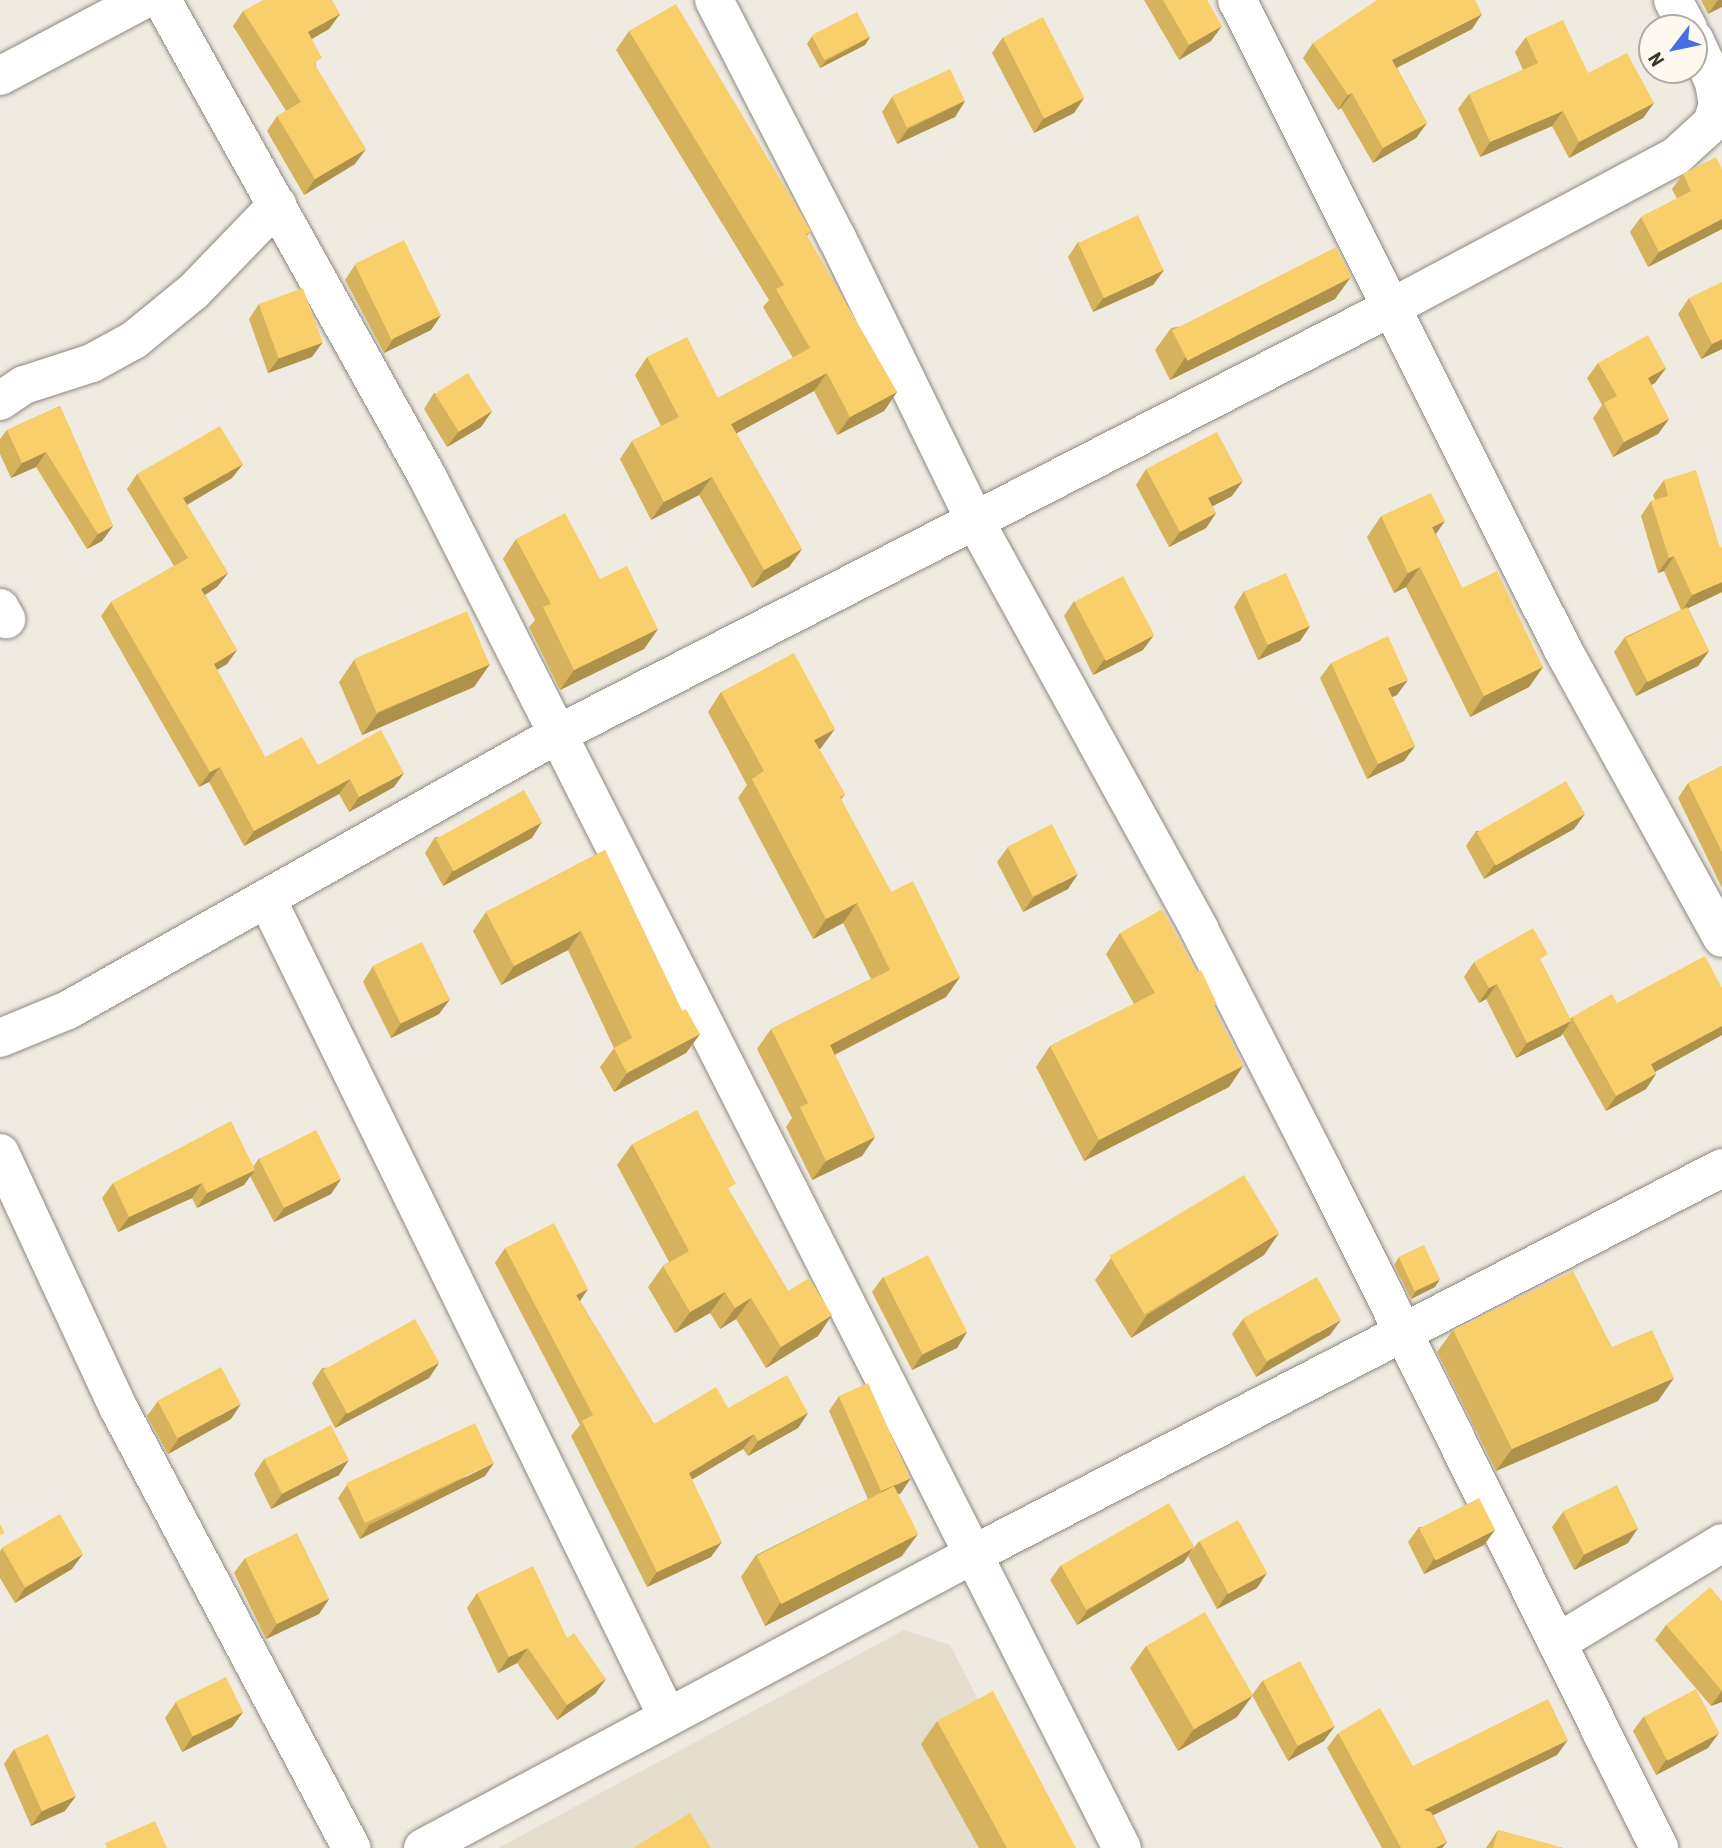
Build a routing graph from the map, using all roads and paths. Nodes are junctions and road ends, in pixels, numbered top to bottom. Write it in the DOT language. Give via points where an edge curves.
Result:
graph roads {
  1 [pos="143,0"];
  2 [pos="162,0"];
  3 [pos="714,0"];
  4 [pos="1237,0"];
  5 [pos="1708,69"];
  6 [pos="0,76"];
  7 [pos="277,205"];
  8 [pos="1392,307"];
  9 [pos="0,401"];
  10 [pos="974,519"];
  11 [pos="558,734"];
  12 [pos="267,899"];
  13 [pos="1722,938"];
  14 [pos="0,1038"];
  15 [pos="0,1153"];
  16 [pos="1722,1167"];
  17 [pos="1402,1333"];
  18 [pos="1722,1543"];
  19 [pos="972,1555"];
  20 [pos="1557,1643"];
  21 [pos="667,1716"];
  22 [pos="351,1848"];
  23 [pos="423,1848"];
  24 [pos="1122,1848"];
  25 [pos="1660,1848"];
  1 -- 6 [label="street"];
  2 -- 7 [label="street"];
  3 -- 10 [label="street" via="837,237"];
  4 -- 8 [label="street"];
  5 -- 8 [label="street" via="1718,105 1712,123 1675,156"];
  7 -- 9 [label="street" via="194,291 134,341 92,363 24,385"];
  7 -- 11 [label="street" via="427,477"];
  8 -- 10 [label="street"];
  8 -- 13 [label="street" via="1562,648"];
  10 -- 11 [label="street"];
  10 -- 17 [label="street" via="1199,929"];
  11 -- 12 [label="street"];
  11 -- 19 [label="street"];
  12 -- 14 [label="street" via="68,1010"];
  12 -- 21 [label="street"];
  15 -- 22 [label="street" via="119,1409"];
  16 -- 17 [label="street"];
  17 -- 19 [label="street"];
  17 -- 20 [label="street" via="1484,1489"];
  18 -- 20 [label="street"];
  19 -- 21 [label="street"];
  19 -- 24 [label="street"];
  20 -- 25 [label="street"];
  21 -- 23 [label="street"];
}
